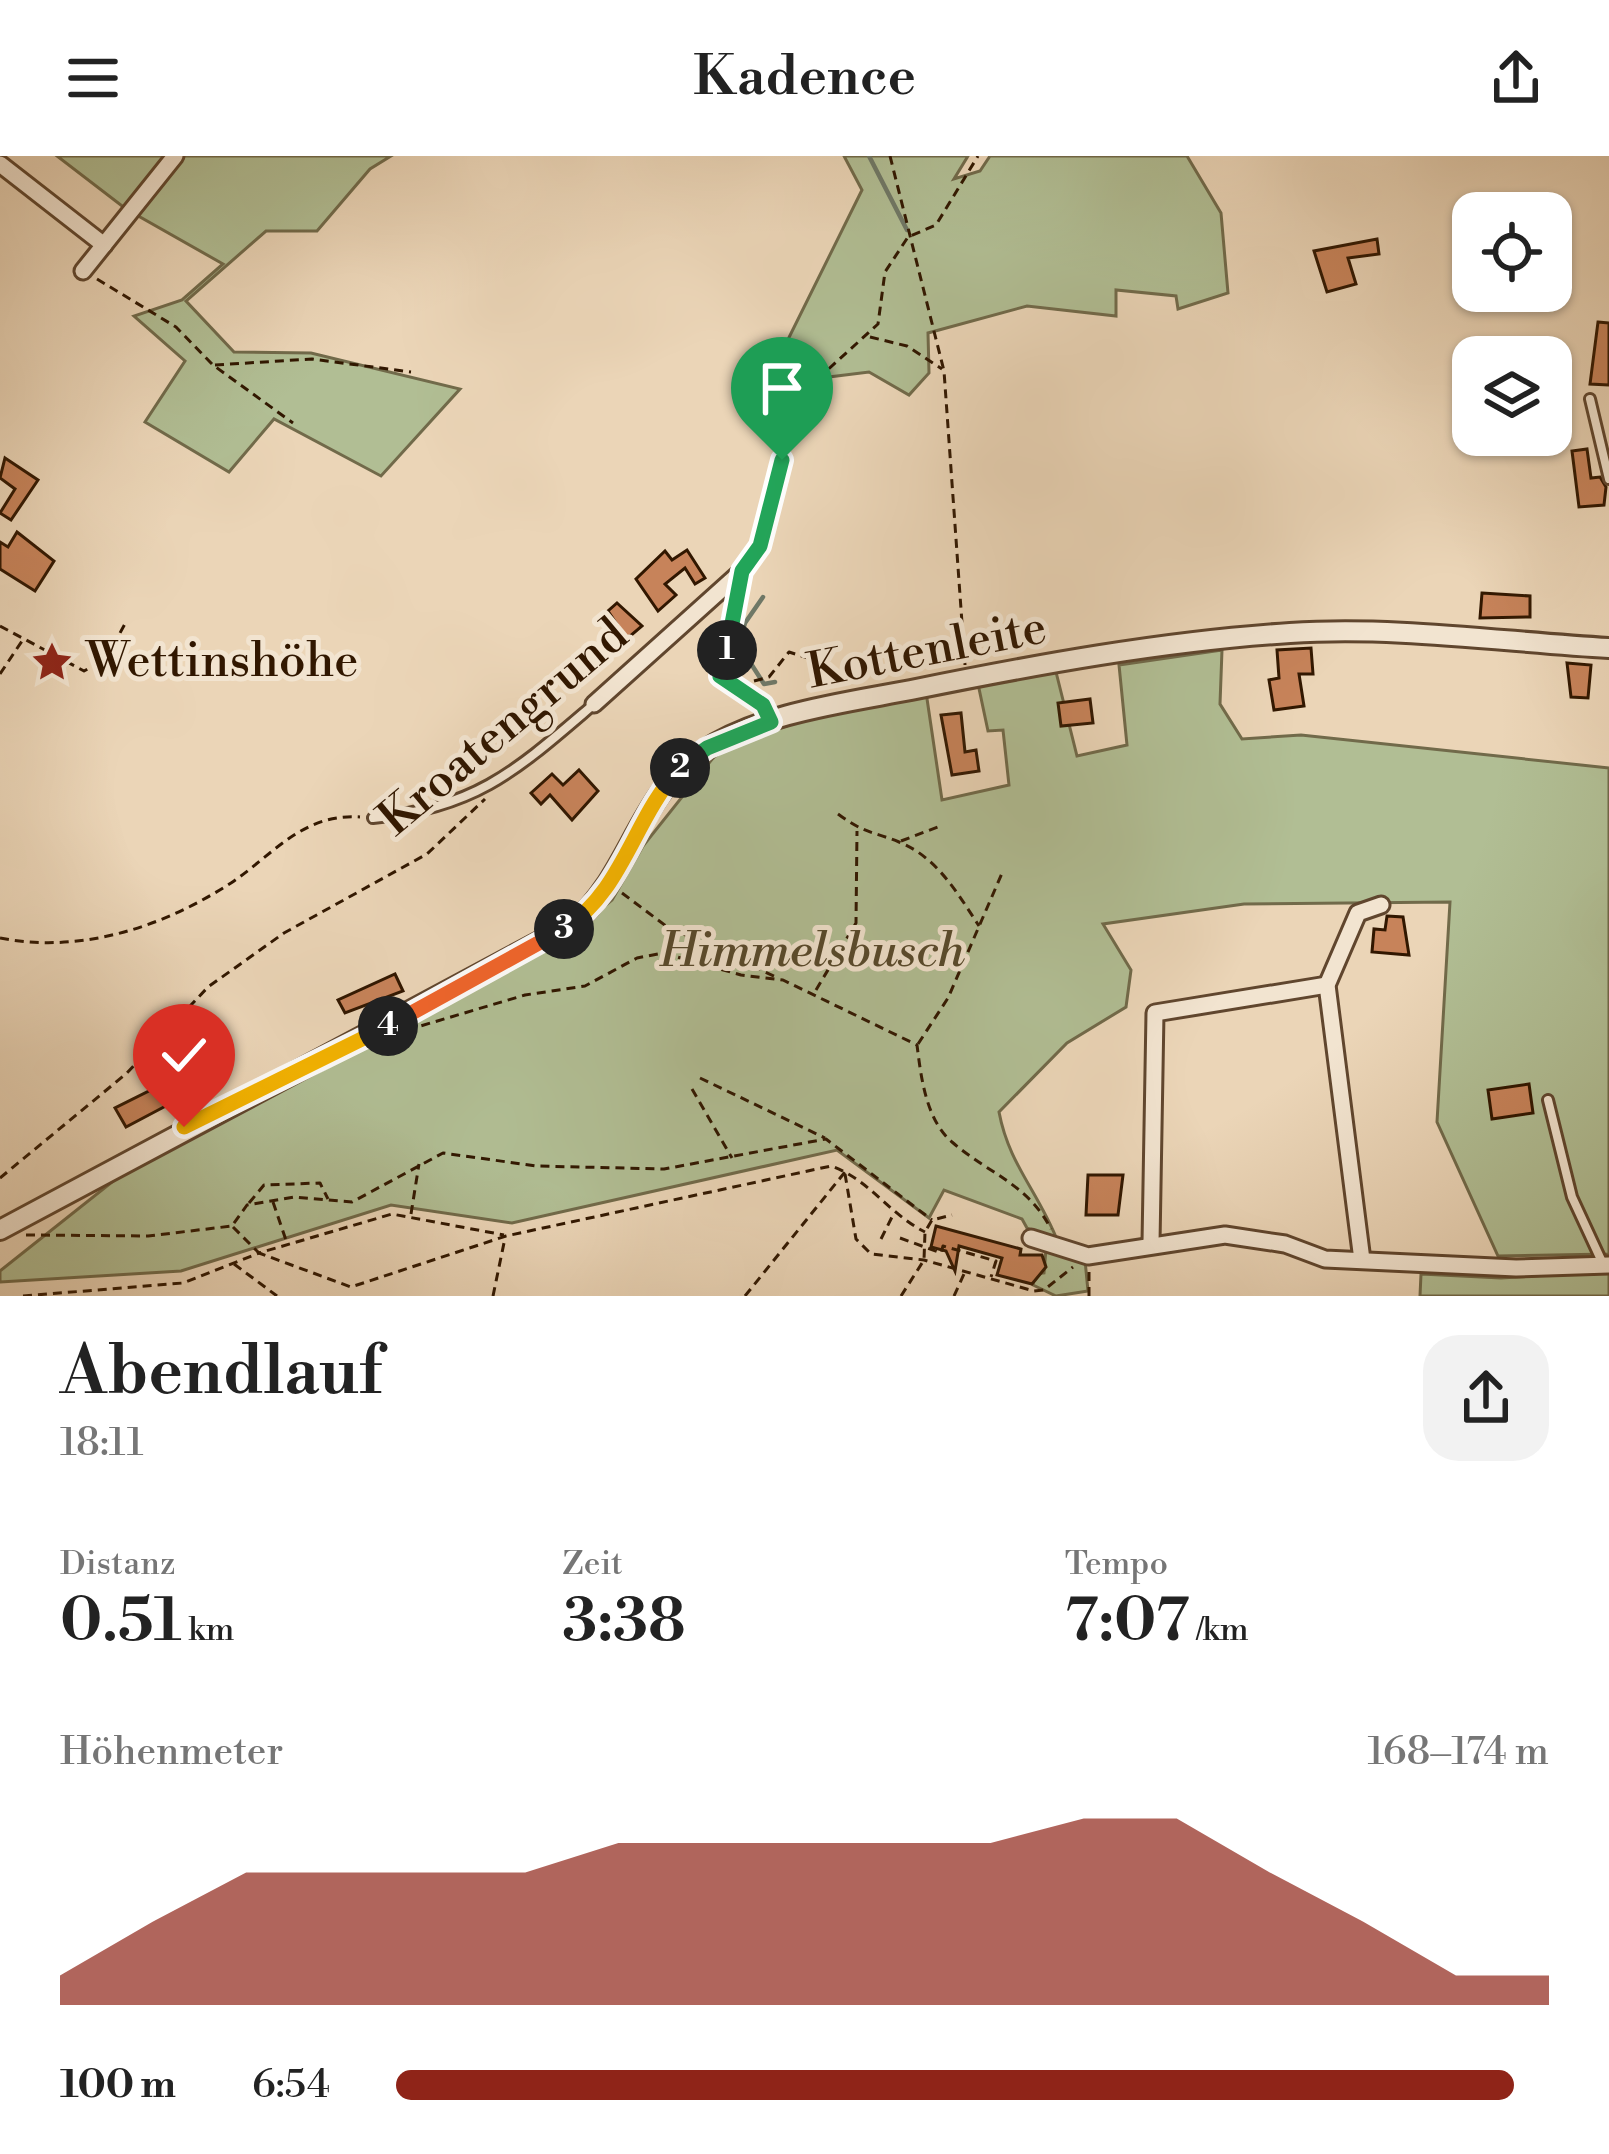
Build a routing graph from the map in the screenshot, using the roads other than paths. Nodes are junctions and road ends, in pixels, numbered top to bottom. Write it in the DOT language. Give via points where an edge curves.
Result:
graph roads {
  1 [pos="175,156"];
  2 [pos="0,164"];
  3 [pos="104,244"];
  4 [pos="83,271"];
  5 [pos="1590,399"];
  6 [pos="1609,479"];
  7 [pos="708,601"];
  8 [pos="736,610"];
  9 [pos="1609,648"];
  10 [pos="595,704"];
  11 [pos="771,722"];
  12 [pos="373,818"];
  13 [pos="1381,905"];
  14 [pos="1327,985"];
  15 [pos="1548,1100"];
  16 [pos="8,1232"];
  17 [pos="1030,1238"];
  18 [pos="1150,1243"];
  19 [pos="1363,1259"];
  20 [pos="1606,1265"];
  1 -- 3 [label="street"];
  2 -- 3 [label="street"];
  3 -- 4 [label="street"];
  5 -- 6 [label="lane"];
  7 -- 8 [label="street"];
  7 -- 8 [label="street, Kroatengrund" via="742,571"];
  7 -- 10 [label="street, Kroatengrund"];
  8 -- 11 [label="street" via="720,676 763,705"];
  9 -- 11 [label="street, Kottenleite" via="1291,633 966,679"];
  10 -- 12 [label="lane, Kroatengrund" via="504,782"];
  11 -- 16 [label="street, Kottenleite" via="677,770 646,811 612,884 550,939 184,1127"];
  13 -- 14 [label="street" via="1358,914"];
  14 -- 18 [label="street" via="1155,1013"];
  14 -- 19 [label="street"];
  15 -- 20 [label="lane" via="1572,1197"];
  17 -- 18 [label="street" via="1088,1256"];
  18 -- 19 [label="street" via="1225,1235"];
  19 -- 20 [label="street"];
}
